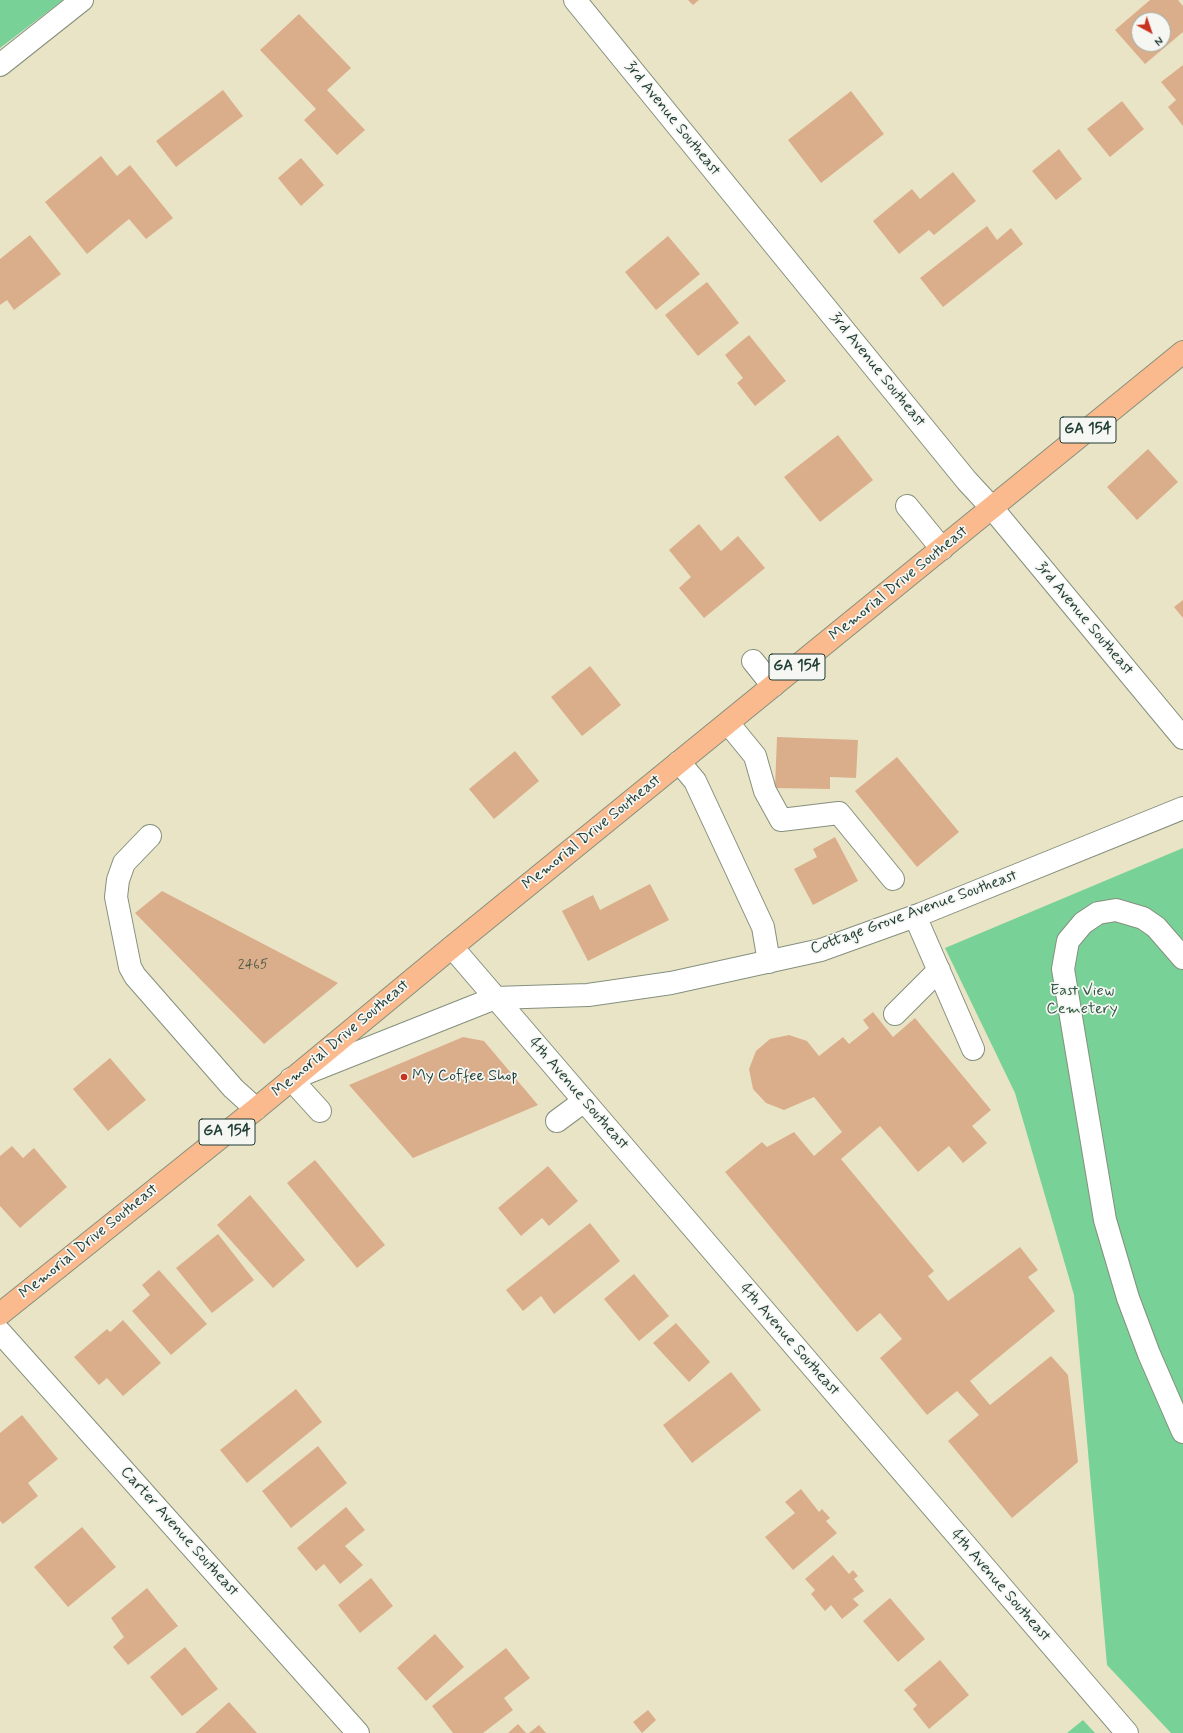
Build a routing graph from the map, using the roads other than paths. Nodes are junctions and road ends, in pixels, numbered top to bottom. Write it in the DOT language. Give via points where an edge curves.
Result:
graph roads {
  1 [pos="82,0"];
  2 [pos="575,0"];
  3 [pos="0,65"];
  4 [pos="1183,352"];
  5 [pos="906,506"];
  6 [pos="992,508"];
  7 [pos="942,550"];
  8 [pos="753,661"];
  9 [pos="773,686"];
  10 [pos="728,723"];
  11 [pos="1183,738"];
  12 [pos="679,762"];
  13 [pos="1183,808"];
  14 [pos="150,836"];
  15 [pos="893,879"];
  16 [pos="915,916"];
  17 [pos="452,947"];
  18 [pos="1183,958"];
  19 [pos="769,962"];
  20 [pos="939,970"];
  21 [pos="495,998"];
  22 [pos="894,1014"];
  23 [pos="974,1049"];
  24 [pos="291,1079"];
  25 [pos="584,1101"];
  26 [pos="256,1109"];
  27 [pos="320,1111"];
  28 [pos="557,1121"];
  29 [pos="0,1314"];
  30 [pos="0,1332"];
  31 [pos="1183,1432"];
  32 [pos="358,1733"];
  33 [pos="1127,1733"];
  1 -- 3 [label="street"];
  2 -- 6 [label="street, 3rd Avenue Southeast" via="967,481"];
  4 -- 6 [label="main road, Memorial Drive Southeast / GA 154"];
  5 -- 7 [label="street"];
  6 -- 7 [label="main road, Memorial Drive Southeast / GA 154"];
  6 -- 11 [label="street, 3rd Avenue Southeast"];
  7 -- 9 [label="main road, Memorial Drive Southeast / GA 154"];
  8 -- 9 [label="street"];
  9 -- 10 [label="main road, Memorial Drive Southeast / GA 154"];
  10 -- 12 [label="main road, Memorial Drive Southeast / GA 154"];
  10 -- 15 [label="street" via="755,756 765,791 780,820 839,813"];
  12 -- 17 [label="main road, Memorial Drive Southeast / GA 154"];
  12 -- 19 [label="street" via="695,781 763,927"];
  13 -- 16 [label="street, Cottage Grove Avenue Southeast"];
  14 -- 26 [label="street" via="124,863 118,880 116,897 130,967 145,988 233,1088"];
  16 -- 19 [label="street, Cottage Grove Avenue Southeast" via="821,950"];
  16 -- 20 [label="street"];
  17 -- 21 [label="street, 4th Avenue Southeast"];
  17 -- 24 [label="main road, Memorial Drive Southeast / GA 154"];
  18 -- 31 [label="street" via="1156,927 1143,918 1116,910 1098,913 1083,923 1068,941 1063,969 1105,1220 1128,1298"];
  19 -- 21 [label="street, Cottage Grove Avenue Southeast" via="671,983 588,995"];
  20 -- 22 [label="street"];
  20 -- 23 [label="street"];
  21 -- 24 [label="street, Cottage Grove Avenue Southeast"];
  21 -- 25 [label="street, 4th Avenue Southeast"];
  24 -- 26 [label="main road, Memorial Drive Southeast / GA 154"];
  24 -- 27 [label="street"];
  25 -- 28 [label="street"];
  25 -- 33 [label="street, 4th Avenue Southeast"];
  26 -- 29 [label="main road, Memorial Drive Southeast / GA 154"];
  30 -- 32 [label="street, Carter Avenue Southeast"];
}
